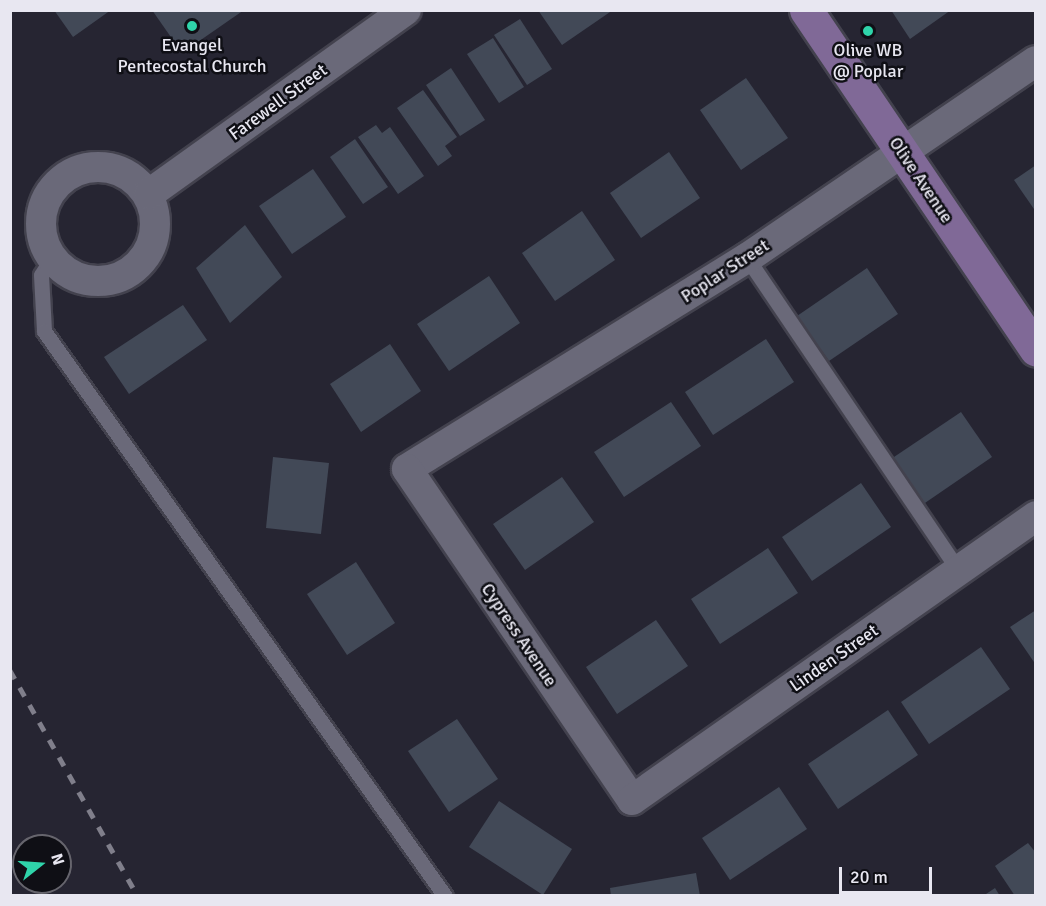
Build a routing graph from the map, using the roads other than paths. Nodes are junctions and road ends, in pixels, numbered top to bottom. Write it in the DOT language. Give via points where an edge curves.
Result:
graph roads {
  1 [pos="406,10"];
  2 [pos="806,10"];
  3 [pos="1035,61"];
  4 [pos="902,152"];
  5 [pos="149,194"];
  6 [pos="52,258"];
  7 [pos="747,258"];
  8 [pos="1035,350"];
  9 [pos="407,469"];
  10 [pos="1035,516"];
  11 [pos="958,570"];
  12 [pos="632,800"];
  13 [pos="445,896"];
  1 -- 5 [label="street, Farewell Street"];
  2 -- 4 [label="main road, Olive Avenue"];
  3 -- 4 [label="street, Poplar Street"];
  4 -- 7 [label="street, Poplar Street"];
  4 -- 8 [label="main road, Olive Avenue"];
  5 -- 6 [label="street" via="155,234 137,267 102,282 83,280"];
  5 -- 6 [label="street" via="121,171 103,167 67,176 53,188 40,223"];
  6 -- 13 [label="lane" via="41,275 44,331"];
  7 -- 9 [label="street, Poplar Street"];
  7 -- 11 [label="lane"];
  9 -- 12 [label="street, Cypress Avenue"];
  10 -- 11 [label="street, Linden Street"];
  11 -- 12 [label="street, Linden Street"];
}
